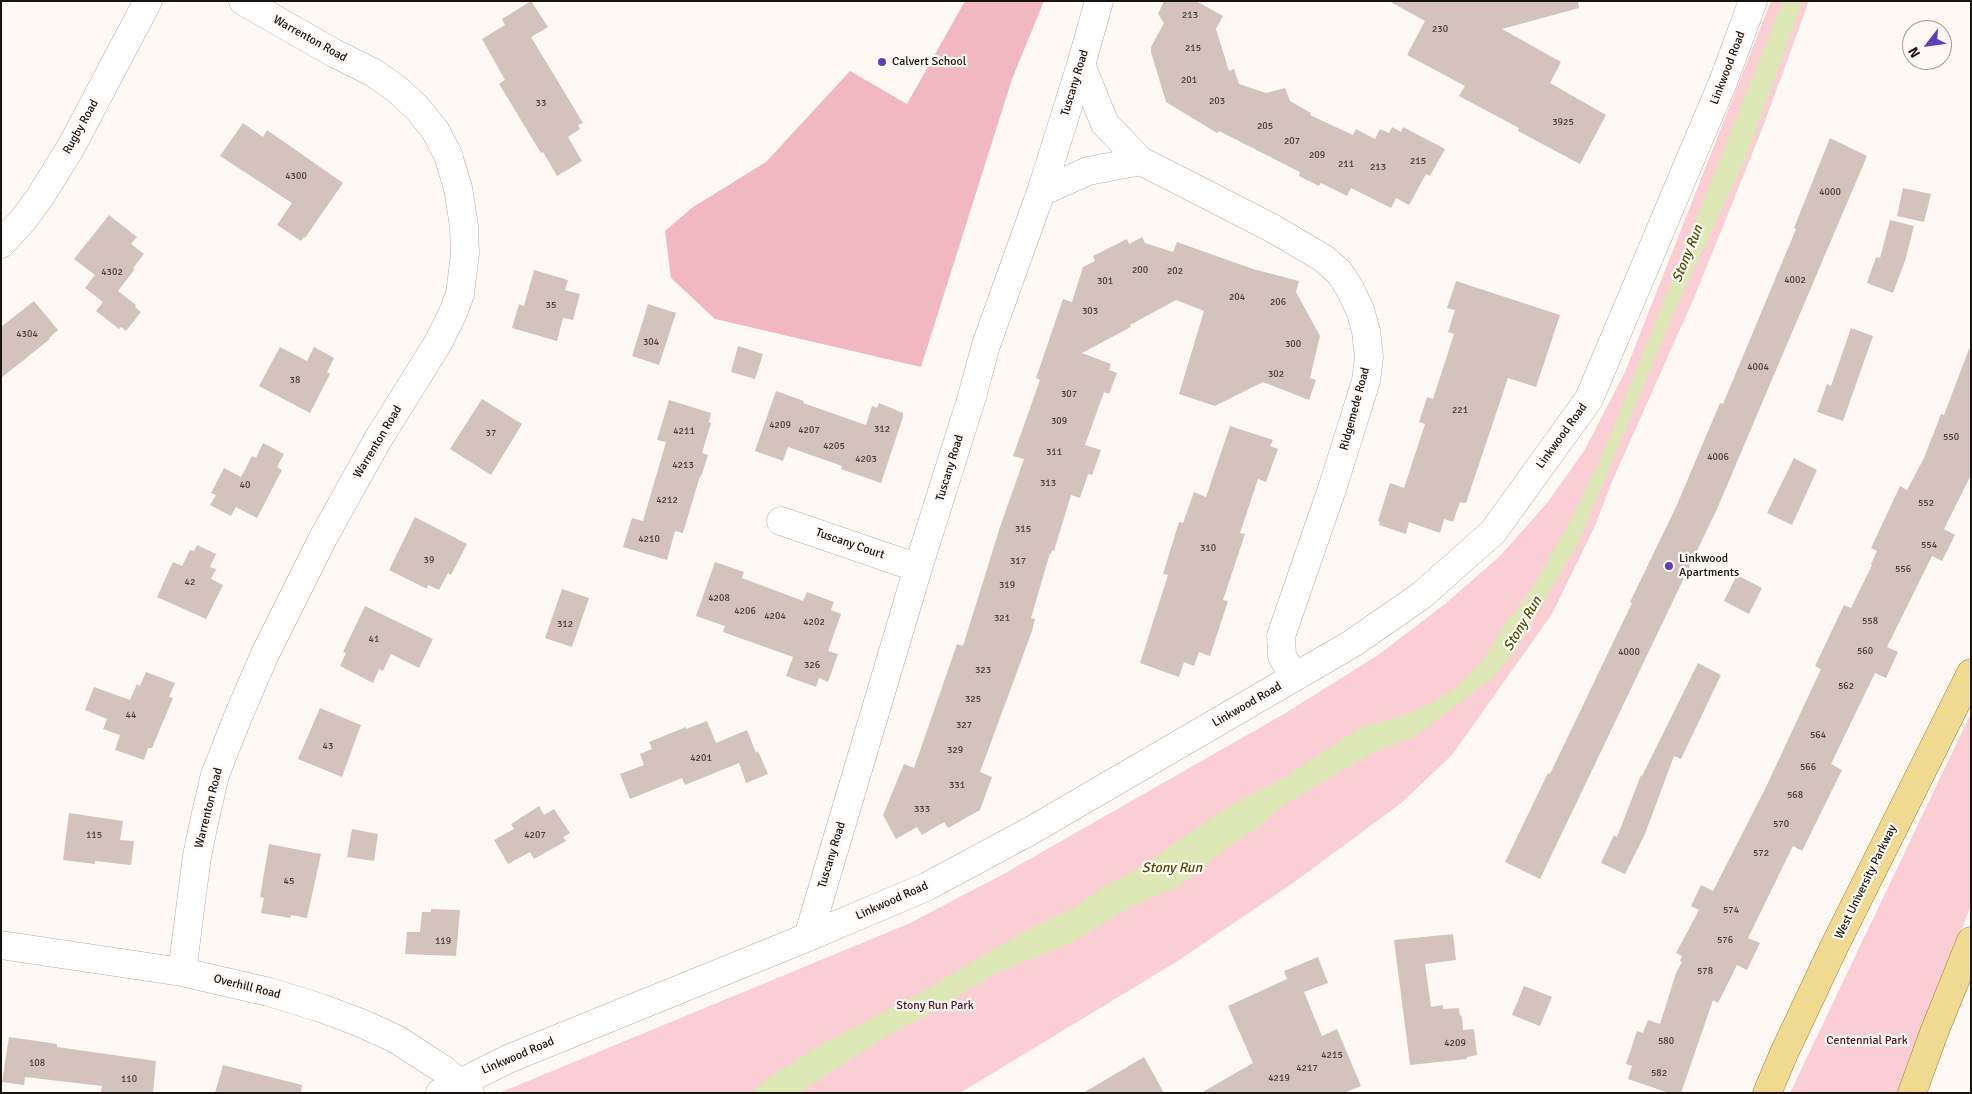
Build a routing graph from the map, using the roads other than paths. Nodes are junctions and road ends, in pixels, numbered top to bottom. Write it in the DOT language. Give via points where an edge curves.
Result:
graph roads {
  1 [pos="148,1"];
  2 [pos="243,1"];
  3 [pos="1098,1"];
  4 [pos="1753,1"];
  5 [pos="1081,65"];
  6 [pos="1141,161"];
  7 [pos="1041,192"];
  8 [pos="1,244"];
  9 [pos="781,521"];
  10 [pos="918,568"];
  11 [pos="1971,673"];
  12 [pos="1294,677"];
  13 [pos="808,937"];
  14 [pos="1971,941"];
  15 [pos="1,945"];
  16 [pos="182,972"];
  17 [pos="456,1089"];
  18 [pos="1767,1093"];
  19 [pos="1912,1093"];
  1 -- 8 [label="street, Rugby Road" via="66,155 28,213"];
  2 -- 16 [label="street, Warrenton Road" via="374,74 418,109 435,130 448,155 458,188 465,254 460,294 452,314 322,538 237,719 215,775 205,818"];
  3 -- 5 [label="street, Tuscany Road"];
  4 -- 12 [label="street, Linkwood Road" via="1720,91 1589,399 1493,532 1406,607"];
  5 -- 6 [label="street, Ridgemede Road" via="1105,124"];
  5 -- 7 [label="street, Tuscany Road"];
  6 -- 7 [label="street" via="1088,171"];
  6 -- 12 [label="street, Ridgemede Road" via="1316,253 1339,272 1360,310 1369,356 1366,381 1281,636 1282,656"];
  7 -- 10 [label="street, Tuscany Road" via="986,345"];
  9 -- 10 [label="street, Tuscany Court"];
  10 -- 13 [label="street, Tuscany Road"];
  11 -- 18 [label="main road, West University Parkway" via="1833,949"];
  12 -- 13 [label="street, Linkwood Road" via="1032,830 926,887"];
  13 -- 17 [label="street, Linkwood Road" via="508,1059"];
  14 -- 19 [label="main road"];
  15 -- 16 [label="street, Overhill Road"];
  16 -- 17 [label="street, Overhill Road" via="269,992 361,1023 396,1039 444,1070"];
}
